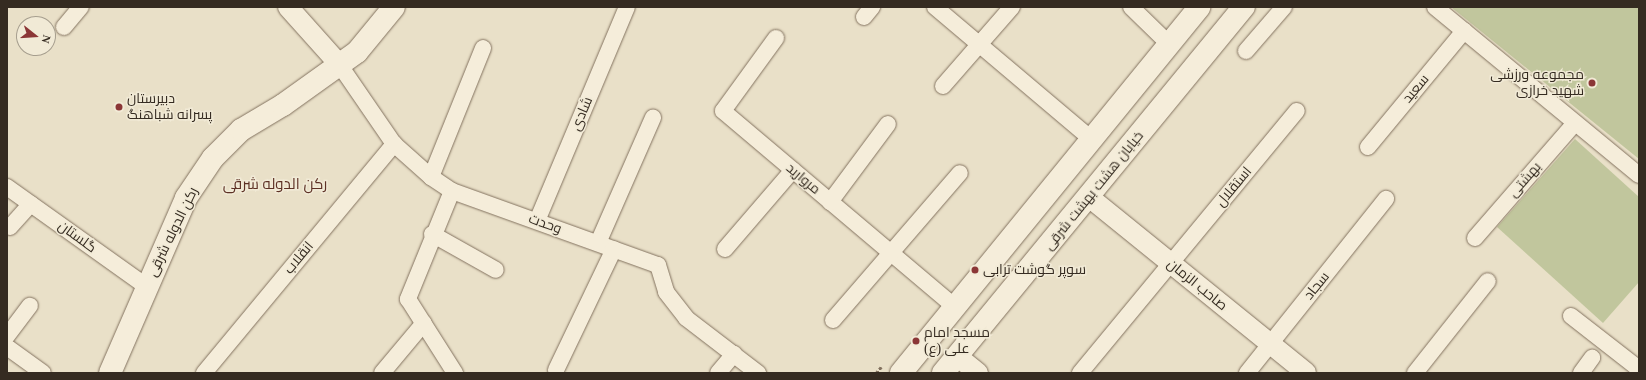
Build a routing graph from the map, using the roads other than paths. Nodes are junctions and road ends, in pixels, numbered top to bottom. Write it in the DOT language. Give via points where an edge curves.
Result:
graph roads {
  1 [pos="81,7"];
  2 [pos="288,7"];
  3 [pos="394,7"];
  4 [pos="627,7"];
  5 [pos="935,7"];
  6 [pos="1012,7"];
  7 [pos="1131,7"];
  8 [pos="1199,7"];
  9 [pos="1244,7"];
  10 [pos="1284,7"];
  11 [pos="1435,7"];
  12 [pos="64,27"];
  13 [pos="1464,31"];
  14 [pos="776,38"];
  15 [pos="978,44"];
  16 [pos="1169,44"];
  17 [pos="483,48"];
  18 [pos="1246,51"];
  19 [pos="339,64"];
  20 [pos="943,86"];
  21 [pos="1297,111"];
  22 [pos="653,118"];
  23 [pos="1575,123"];
  24 [pos="888,124"];
  25 [pos="1091,139"];
  26 [pos="394,144"];
  27 [pos="1368,147"];
  28 [pos="792,170"];
  29 [pos="960,173"];
  30 [pos="1639,175"];
  31 [pos="430,178"];
  32 [pos="7,187"];
  33 [pos="452,191"];
  34 [pos="1089,197"];
  35 [pos="1386,199"];
  36 [pos="830,202"];
  37 [pos="31,204"];
  38 [pos="537,221"];
  39 [pos="1022,223"];
  40 [pos="10,227"];
  41 [pos="432,234"];
  42 [pos="1475,238"];
  43 [pos="598,244"];
  44 [pos="1048,248"];
  45 [pos="614,249"];
  46 [pos="725,249"];
  47 [pos="892,253"];
  48 [pos="1170,263"];
  49 [pos="496,270"];
  50 [pos="1488,281"];
  51 [pos="147,287"];
  52 [pos="30,306"];
  53 [pos="954,306"];
  54 [pos="1572,316"];
  55 [pos="832,320"];
  56 [pos="424,323"];
  57 [pos="7,336"];
  58 [pos="1270,344"];
  59 [pos="7,347"];
  60 [pos="734,354"];
  61 [pos="956,356"];
  62 [pos="1592,358"];
  63 [pos="1639,369"];
  64 [pos="556,370"];
  65 [pos="43,373"];
  66 [pos="110,373"];
  67 [pos="204,373"];
  68 [pos="382,373"];
  69 [pos="456,373"];
  70 [pos="718,373"];
  71 [pos="758,373"];
  72 [pos="901,373"];
  73 [pos="943,373"];
  74 [pos="978,373"];
  75 [pos="1080,373"];
  76 [pos="1247,373"];
  77 [pos="1306,373"];
  78 [pos="1415,373"];
  79 [pos="1581,373"];
  1 -- 12 [label="street"];
  2 -- 19 [label="street"];
  3 -- 19 [label="main road, رکن الدوله شرقی" via="357,52"];
  4 -- 38 [label="street, شادی"];
  5 -- 15 [label="street"];
  6 -- 15 [label="street"];
  7 -- 16 [label="street"];
  8 -- 16 [label="main road"];
  9 -- 34 [label="main road, خیابان هشت بهشت شرقی"];
  10 -- 18 [label="street"];
  11 -- 13 [label="street"];
  13 -- 23 [label="street"];
  13 -- 27 [label="street, سعید"];
  14 -- 28 [label="street, مروارید" via="722,111"];
  15 -- 20 [label="street"];
  15 -- 25 [label="street"];
  16 -- 25 [label="main road"];
  17 -- 31 [label="street"];
  19 -- 26 [label="street, وحدت"];
  19 -- 51 [label="main road, رکن الدوله شرقی" via="283,105 241,130 213,158 186,198"];
  21 -- 48 [label="street, استقلال"];
  22 -- 43 [label="street"];
  23 -- 30 [label="street"];
  23 -- 42 [label="street, بهشتی"];
  24 -- 36 [label="street"];
  25 -- 39 [label="main road"];
  26 -- 31 [label="street, وحدت"];
  26 -- 67 [label="street, انقلاب"];
  28 -- 36 [label="street, مروارید"];
  28 -- 46 [label="street"];
  29 -- 47 [label="street"];
  31 -- 33 [label="street, وحدت"];
  32 -- 37 [label="street, گلستان"];
  33 -- 38 [label="street, وحدت"];
  33 -- 41 [label="street"];
  34 -- 44 [label="main road, خیابان هشت بهشت شرقی"];
  34 -- 48 [label="street, صاحب الزمان"];
  35 -- 58 [label="street, سجاد"];
  36 -- 47 [label="street, مروارید"];
  37 -- 40 [label="street"];
  37 -- 51 [label="street, گلستان"];
  38 -- 43 [label="street, وحدت"];
  39 -- 44 [label="main road"];
  39 -- 53 [label="main road"];
  41 -- 49 [label="street"];
  41 -- 56 [label="street" via="408,299"];
  43 -- 45 [label="street, وحدت"];
  44 -- 61 [label="main road, خیابان هشت بهشت شرقی"];
  45 -- 60 [label="street, وحدت" via="658,265 666,292 686,318"];
  45 -- 64 [label="street"];
  47 -- 53 [label="street, مروارید"];
  47 -- 55 [label="street"];
  48 -- 58 [label="street, صاحب الزمان"];
  48 -- 75 [label="street, استقلال"];
  50 -- 78 [label="street"];
  51 -- 66 [label="main road, رکن الدوله شرقی"];
  52 -- 57 [label="street"];
  53 -- 72 [label="main road"];
  54 -- 63 [label="street"];
  56 -- 68 [label="street"];
  56 -- 69 [label="street"];
  58 -- 76 [label="street, سجاد"];
  58 -- 77 [label="street, صاحب الزمان"];
  59 -- 65 [label="street"];
  60 -- 70 [label="street"];
  60 -- 71 [label="street, وحدت"];
  61 -- 73 [label="main road, خیابان هشت بهشت شرقی"];
  61 -- 74 [label="street"];
  62 -- 79 [label="street"];
}
